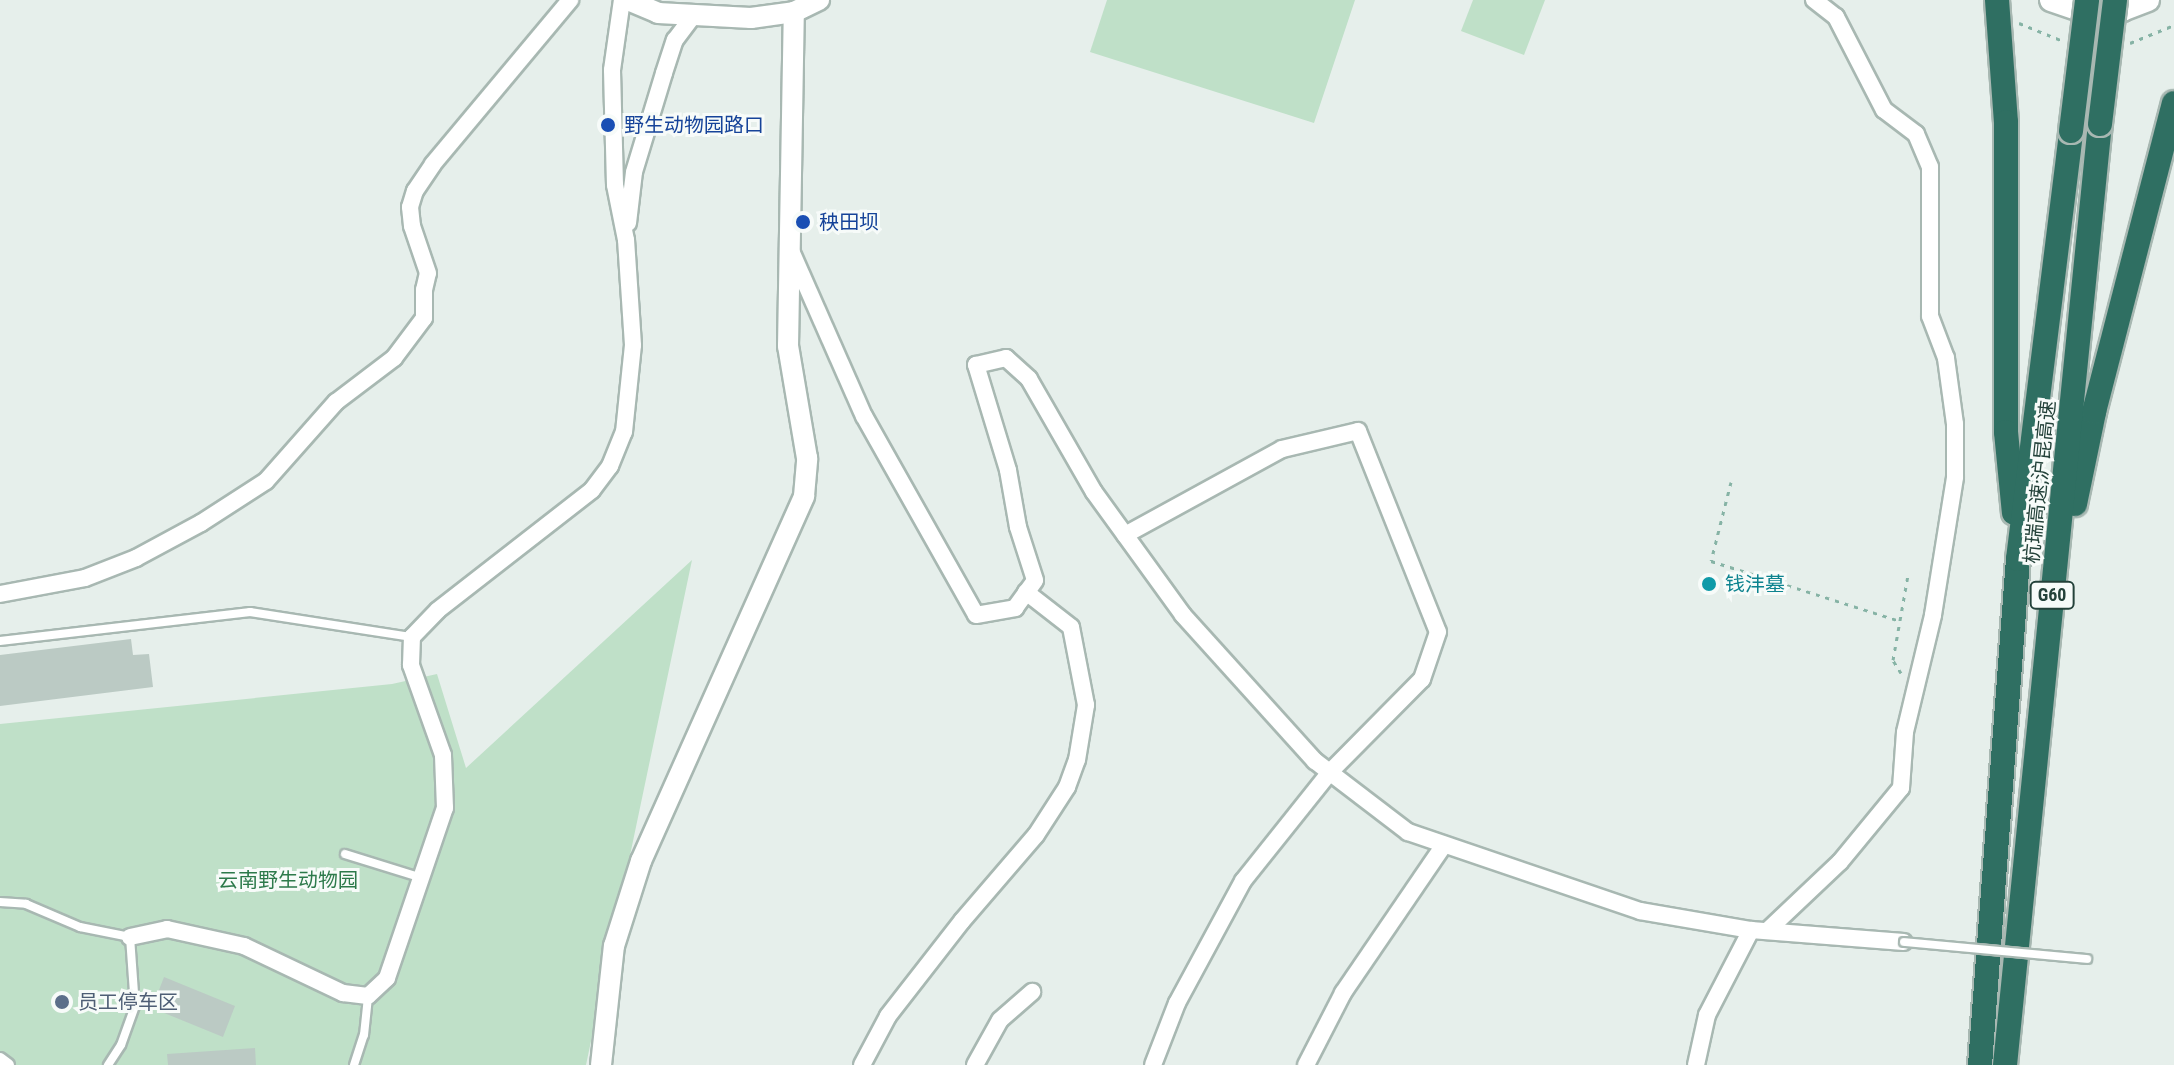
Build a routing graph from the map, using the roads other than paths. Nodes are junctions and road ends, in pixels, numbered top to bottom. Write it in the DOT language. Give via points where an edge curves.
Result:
graph roads {
  1 [pos="570,0"];
  2 [pos="622,0"];
  3 [pos="628,0"];
  4 [pos="819,0"];
  5 [pos="1814,0"];
  6 [pos="1997,0"];
  7 [pos="2051,0"];
  8 [pos="2087,0"];
  9 [pos="2115,0"];
  10 [pos="2148,0"];
  11 [pos="794,12"];
  12 [pos="693,16"];
  13 [pos="2174,103"];
  14 [pos="626,240"];
  15 [pos="790,249"];
  16 [pos="1125,535"];
  17 [pos="2018,559"];
  18 [pos="1026,592"];
  19 [pos="0,594"];
  20 [pos="412,637"];
  21 [pos="2048,640"];
  22 [pos="0,641"];
  23 [pos="1330,772"];
  24 [pos="1444,845"];
  25 [pos="345,854"];
  26 [pos="423,878"];
  27 [pos="0,902"];
  28 [pos="1759,930"];
  29 [pos="130,937"];
  30 [pos="1904,942"];
  31 [pos="2087,959"];
  32 [pos="1032,992"];
  33 [pos="368,996"];
  34 [pos="0,1059"];
  35 [pos="8,1065"];
  36 [pos="108,1065"];
  37 [pos="354,1065"];
  38 [pos="601,1065"];
  39 [pos="862,1065"];
  40 [pos="975,1065"];
  41 [pos="1153,1065"];
  42 [pos="1306,1065"];
  43 [pos="1696,1065"];
  44 [pos="1980,1065"];
  45 [pos="2005,1065"];
  1 -- 19 [label="street" via="415,191 412,226 428,273 424,318 394,358 336,402 266,481 201,523 85,578"];
  2 -- 14 [label="street" via="612,70 615,185"];
  3 -- 12 [label="street" via="658,13"];
  4 -- 11 [label="street"];
  5 -- 28 [label="street" via="1836,17 1884,110 1916,134 1930,167 1930,316 1946,358 1955,477 1933,615 1905,732 1901,788 1840,862"];
  6 -- 17 [label="highway" via="2006,122 2006,432"];
  7 -- 10 [label="main road" via="2083,11 2122,10"];
  8 -- 17 [label="highway, 杭瑞高速;沪昆高速 / G60, bridge"];
  9 -- 21 [label="highway, 杭瑞高速;沪昆高速 / G60, bridge"];
  11 -- 12 [label="street" via="751,18"];
  11 -- 15 [label="street"];
  12 -- 14 [label="street" via="675,40 634,172"];
  13 -- 21 [label="highway" via="2094,412"];
  14 -- 20 [label="street" via="633,345 624,432 610,466 592,490 438,610"];
  15 -- 18 [label="street" via="864,416 976,615 1015,608"];
  15 -- 38 [label="street" via="788,346 807,458 804,496 641,861 614,946"];
  16 -- 18 [label="street" via="1029,379 1006,358 976,365 1035,580"];
  16 -- 23 [label="street" via="1183,615"];
  16 -- 23 [label="street" via="1282,449 1358,431 1438,632 1422,679"];
  17 -- 44 [label="highway, 杭瑞高速;沪昆高速 / G60"];
  18 -- 39 [label="street" via="1071,627 1086,705 1077,760 1067,787 1036,835 888,1016"];
  20 -- 22 [label="lane" via="250,612"];
  20 -- 26 [label="street" via="411,665 443,755 445,808"];
  21 -- 45 [label="highway, 杭瑞高速;沪昆高速 / G60"];
  23 -- 24 [label="street" via="1408,832"];
  23 -- 41 [label="street" via="1243,881 1177,1003"];
  24 -- 28 [label="street" via="1640,911"];
  24 -- 42 [label="street" via="1343,993"];
  25 -- 26 [label="lane"];
  26 -- 33 [label="street" via="387,978"];
  27 -- 29 [label="lane" via="26,904 80,927"];
  28 -- 30 [label="street"];
  28 -- 43 [label="street" via="1707,1015"];
  29 -- 33 [label="street" via="167,929 244,946 343,993"];
  29 -- 36 [label="lane" via="135,1006"];
  30 -- 31 [label="lane, bridge"];
  32 -- 40 [label="street" via="1000,1020"];
  33 -- 37 [label="lane"];
  34 -- 35 [label="street"];
}
